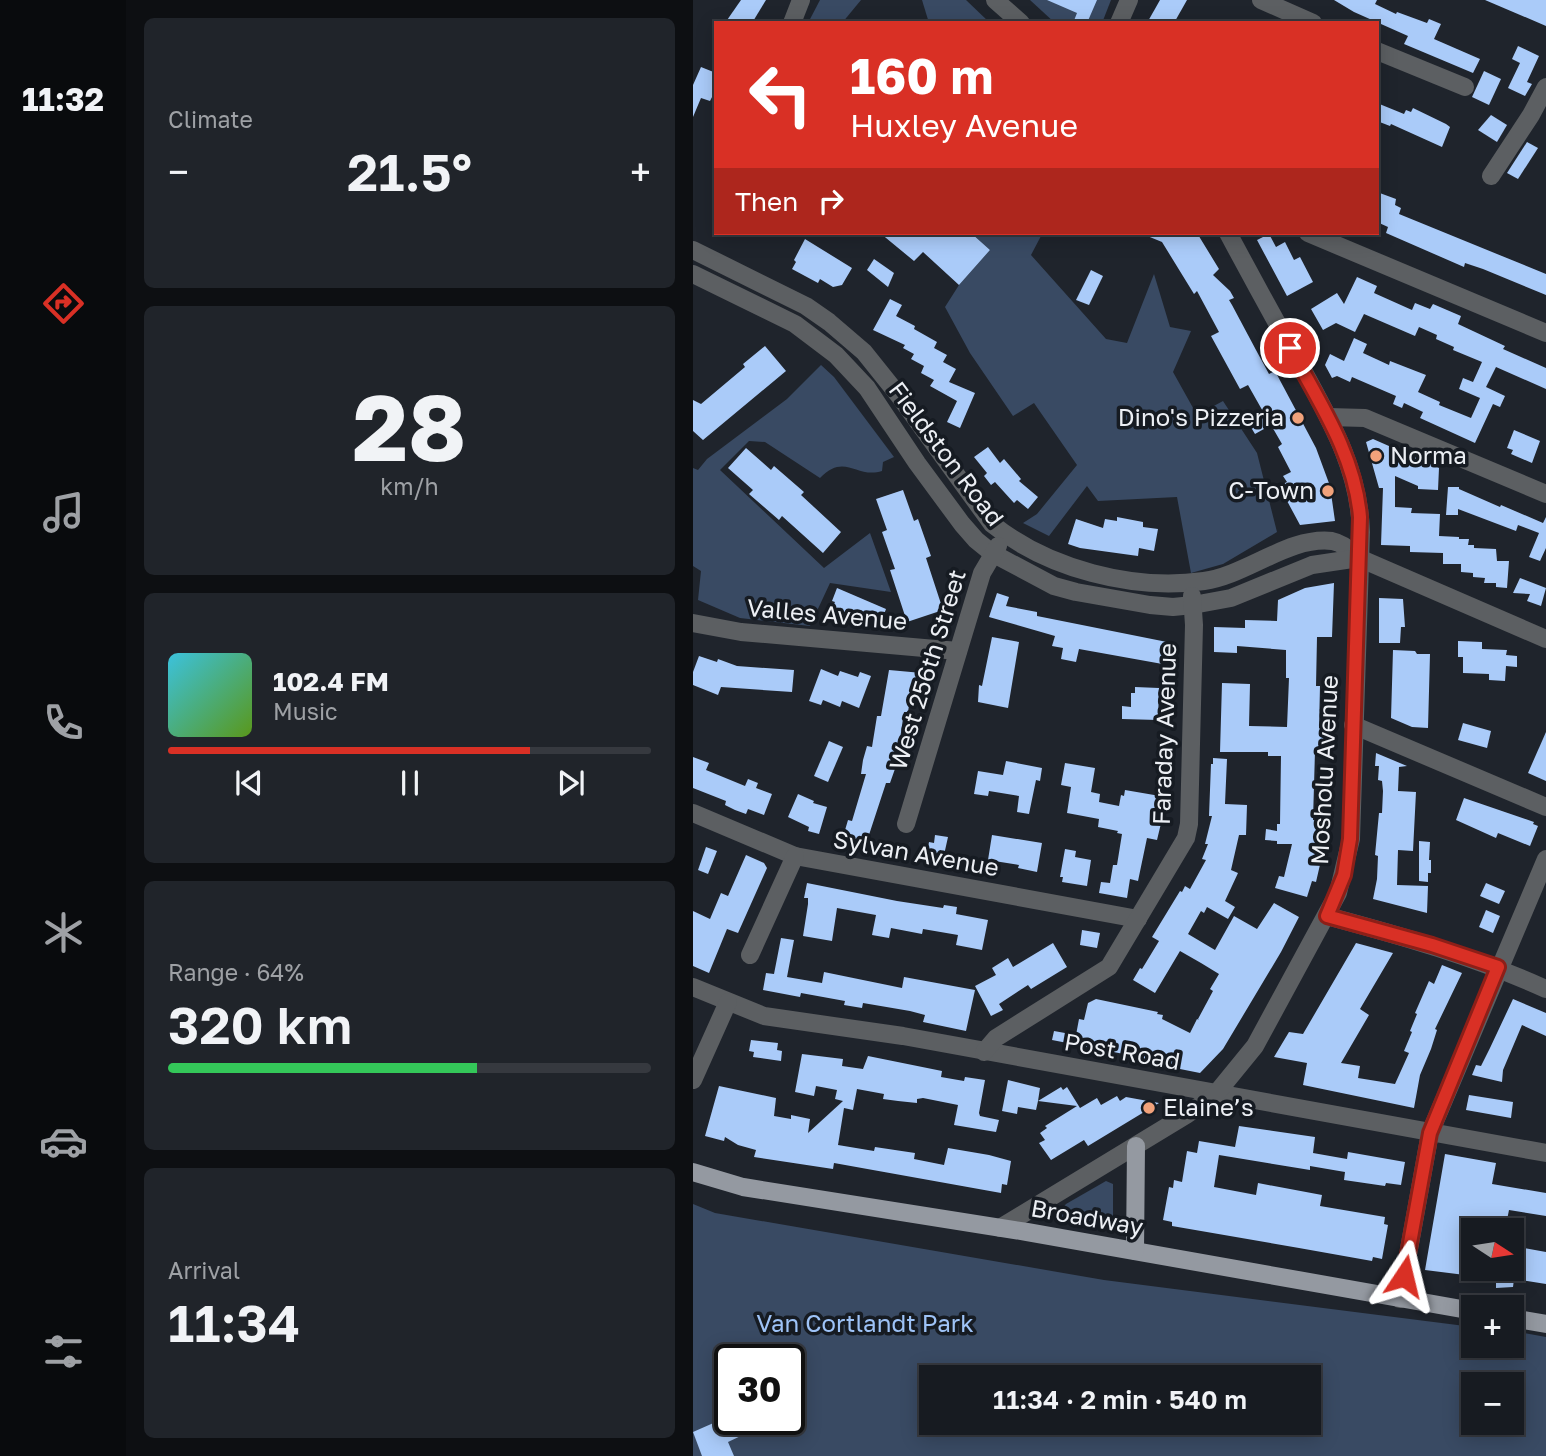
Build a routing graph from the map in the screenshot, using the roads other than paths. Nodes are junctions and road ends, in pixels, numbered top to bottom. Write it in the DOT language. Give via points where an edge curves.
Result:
graph roads {
  1 [pos="801,0"];
  2 [pos="995,0"];
  3 [pos="1129,0"];
  4 [pos="1261,0"];
  5 [pos="793,21"];
  6 [pos="1019,21"];
  7 [pos="1120,21"];
  8 [pos="1308,21"];
  9 [pos="1379,52"];
  10 [pos="1465,87"];
  11 [pos="1546,87"];
  12 [pos="1491,176"];
  13 [pos="1229,235"];
  14 [pos="1313,235"];
  15 [pos="693,250"];
  16 [pos="693,274"];
  17 [pos="1546,332"];
  18 [pos="876,365"];
  19 [pos="858,378"];
  20 [pos="1328,417"];
  21 [pos="1546,494"];
  22 [pos="1006,535"];
  23 [pos="992,553"];
  24 [pos="1359,558"];
  25 [pos="1191,582"];
  26 [pos="1193,605"];
  27 [pos="693,623"];
  28 [pos="1546,639"];
  29 [pos="958,651"];
  30 [pos="1353,725"];
  31 [pos="1546,807"];
  32 [pos="693,813"];
  33 [pos="906,824"];
  34 [pos="795,856"];
  35 [pos="1546,859"];
  36 [pos="1327,916"];
  37 [pos="1138,919"];
  38 [pos="750,954"];
  39 [pos="1498,967"];
  40 [pos="693,987"];
  41 [pos="1546,989"];
  42 [pos="728,1002"];
  43 [pos="984,1052"];
  44 [pos="693,1080"];
  45 [pos="1215,1094"];
  46 [pos="1430,1133"];
  47 [pos="1136,1146"];
  48 [pos="1546,1153"];
  49 [pos="693,1172"];
  50 [pos="1000,1228"];
  51 [pos="1135,1251"];
  52 [pos="1400,1299"];
  53 [pos="1461,1309"];
  54 [pos="1524,1320"];
  55 [pos="1546,1324"];
  1 -- 5 [label="street"];
  2 -- 6 [label="street"];
  3 -- 7 [label="street"];
  4 -- 8 [label="street"];
  9 -- 10 [label="street"];
  11 -- 12 [label="street"];
  13 -- 20 [label="street, Mosholu Avenue"];
  14 -- 17 [label="street"];
  15 -- 18 [label="street, Fieldston Road" via="806,306"];
  16 -- 19 [label="street, Fieldston Road" via="795,324"];
  18 -- 19 [label="street, Fieldston Road"];
  18 -- 22 [label="street, Fieldston Road" via="980,511"];
  19 -- 23 [label="street, Fieldston Road" via="962,524"];
  20 -- 21 [label="street" via="1364,418"];
  20 -- 24 [label="street, Mosholu Avenue" via="1356,485"];
  22 -- 23 [label="street, West 256th Street"];
  22 -- 25 [label="street, Fieldston Road" via="1044,557 1081,570 1152,582"];
  23 -- 26 [label="street, Fieldston Road" via="1034,577 1076,592 1150,605"];
  23 -- 29 [label="street, West 256th Street"];
  24 -- 25 [label="street, Fieldston Road" via="1333,541 1310,544 1224,576"];
  24 -- 26 [label="street, Fieldston Road" via="1312,565 1231,598"];
  24 -- 28 [label="street, Fieldston Road"];
  24 -- 30 [label="street, Mosholu Avenue"];
  25 -- 26 [label="street, Faraday Avenue"];
  26 -- 37 [label="street, Faraday Avenue" via="1188,832"];
  27 -- 29 [label="street, Valles Avenue" via="741,632"];
  29 -- 33 [label="street, West 256th Street"];
  30 -- 31 [label="street"];
  30 -- 36 [label="street, Mosholu Avenue" via="1349,849"];
  32 -- 34 [label="street, Sylvan Avenue"];
  34 -- 37 [label="street, Sylvan Avenue"];
  34 -- 38 [label="street"];
  35 -- 39 [label="street"];
  36 -- 39 [label="street"];
  36 -- 45 [label="street, Mosholu Avenue" via="1255,1046"];
  37 -- 43 [label="street, Faraday Avenue" via="1101,973 996,1038"];
  39 -- 41 [label="street"];
  39 -- 46 [label="street"];
  40 -- 42 [label="street, Post Road"];
  42 -- 43 [label="street, Post Road" via="764,1016"];
  42 -- 44 [label="street"];
  43 -- 45 [label="street, Post Road"];
  45 -- 46 [label="street, Post Road"];
  45 -- 47 [label="street, Mosholu Avenue"];
  46 -- 48 [label="street, Post Road"];
  46 -- 52 [label="street"];
  47 -- 50 [label="street, Mosholu Avenue"];
  47 -- 51 [label="main road"];
  49 -- 50 [label="main road, Broadway" via="743,1187"];
  50 -- 51 [label="main road, Broadway"];
  51 -- 52 [label="main road, Broadway"];
  52 -- 53 [label="main road, Broadway"];
  54 -- 55 [label="main road"];
}
